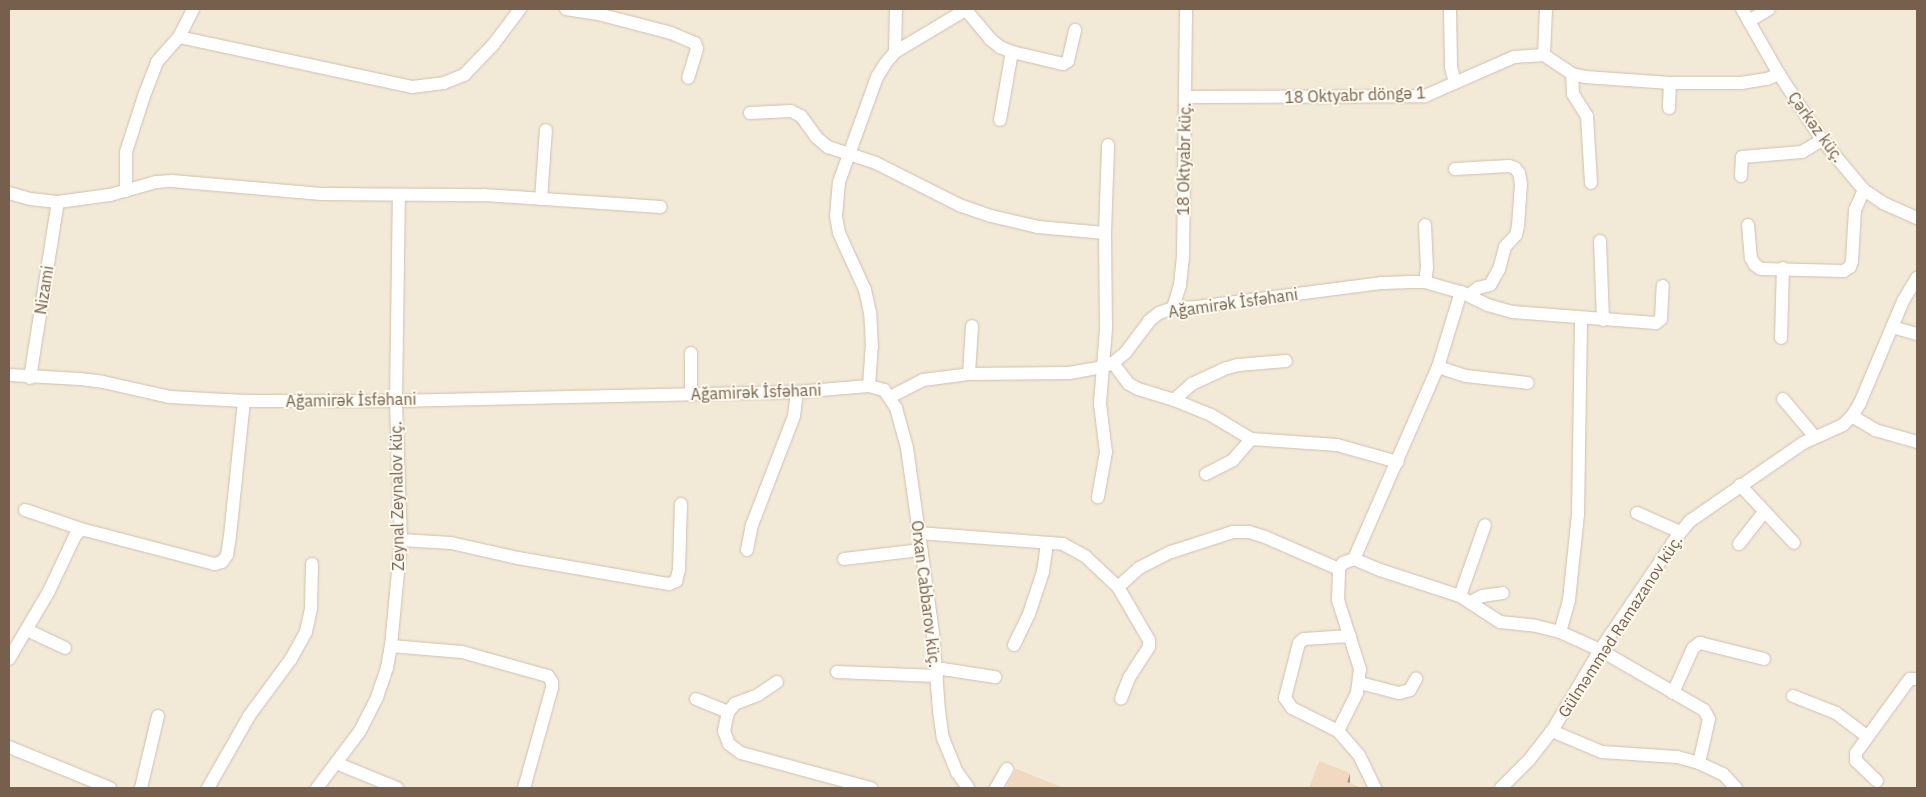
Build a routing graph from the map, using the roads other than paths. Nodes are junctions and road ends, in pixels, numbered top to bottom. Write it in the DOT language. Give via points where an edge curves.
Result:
graph roads {
  1 [pos="193,9"];
  2 [pos="566,9"];
  3 [pos="896,9"];
  4 [pos="967,9"];
  5 [pos="1186,9"];
  6 [pos="1450,9"];
  7 [pos="1546,9"];
  8 [pos="1742,9"];
  9 [pos="1770,9"];
  10 [pos="513,11"];
  11 [pos="603,12"];
  12 [pos="1749,21"];
  13 [pos="1075,30"];
  14 [pos="179,37"];
  15 [pos="895,52"];
  16 [pos="1012,52"];
  17 [pos="1544,55"];
  18 [pos="1572,74"];
  19 [pos="1779,74"];
  20 [pos="688,78"];
  21 [pos="1454,83"];
  22 [pos="1670,83"];
  23 [pos="1185,97"];
  24 [pos="1669,108"];
  25 [pos="750,114"];
  26 [pos="1000,120"];
  27 [pos="546,130"];
  28 [pos="1822,140"];
  29 [pos="1108,145"];
  30 [pos="848,154"];
  31 [pos="1455,169"];
  32 [pos="1741,176"];
  33 [pos="1591,183"];
  34 [pos="1864,190"];
  35 [pos="126,191"];
  36 [pos="9,193"];
  37 [pos="399,195"];
  38 [pos="541,199"];
  39 [pos="58,202"];
  40 [pos="661,207"];
  41 [pos="1917,218"];
  42 [pos="1748,224"];
  43 [pos="1425,225"];
  44 [pos="1104,233"];
  45 [pos="1600,241"];
  46 [pos="1783,268"];
  47 [pos="1917,278"];
  48 [pos="1425,282"];
  49 [pos="1663,286"];
  50 [pos="1465,293"];
  51 [pos="1173,308"];
  52 [pos="1581,318"];
  53 [pos="1603,320"];
  54 [pos="972,326"];
  55 [pos="1892,327"];
  56 [pos="1917,334"];
  57 [pos="1781,338"];
  58 [pos="691,353"];
  59 [pos="1286,361"];
  60 [pos="1108,365"];
  61 [pos="1438,368"];
  62 [pos="969,374"];
  63 [pos="9,375"];
  64 [pos="30,378"];
  65 [pos="1528,383"];
  66 [pos="870,386"];
  67 [pos="797,392"];
  68 [pos="691,395"];
  69 [pos="890,397"];
  70 [pos="1783,399"];
  71 [pos="1174,400"];
  72 [pos="244,401"];
  73 [pos="396,401"];
  74 [pos="1852,416"];
  75 [pos="1815,437"];
  76 [pos="1251,439"];
  77 [pos="1917,442"];
  78 [pos="1398,462"];
  79 [pos="1206,474"];
  80 [pos="1740,485"];
  81 [pos="1098,497"];
  82 [pos="681,504"];
  83 [pos="25,510"];
  84 [pos="1764,512"];
  85 [pos="1637,513"];
  86 [pos="1485,524"];
  87 [pos="81,529"];
  88 [pos="1680,532"];
  89 [pos="918,533"];
  90 [pos="401,540"];
  91 [pos="1047,544"];
  92 [pos="1739,544"];
  93 [pos="1794,544"];
  94 [pos="747,550"];
  95 [pos="921,550"];
  96 [pos="844,559"];
  97 [pos="1354,559"];
  98 [pos="312,564"];
  99 [pos="1339,569"];
  100 [pos="1118,587"];
  101 [pos="1503,593"];
  102 [pos="1466,599"];
  103 [pos="27,630"];
  104 [pos="1560,632"];
  105 [pos="1350,636"];
  106 [pos="1014,645"];
  107 [pos="390,646"];
  108 [pos="65,648"];
  109 [pos="1600,650"];
  110 [pos="9,659"];
  111 [pos="1764,659"];
  112 [pos="837,672"];
  113 [pos="936,672"];
  114 [pos="995,677"];
  115 [pos="1416,678"];
  116 [pos="1917,678"];
  117 [pos="777,682"];
  118 [pos="1360,683"];
  119 [pos="1673,693"];
  120 [pos="1793,696"];
  121 [pos="696,699"];
  122 [pos="1121,699"];
  123 [pos="728,712"];
  124 [pos="158,716"];
  125 [pos="1338,731"];
  126 [pos="1552,731"];
  127 [pos="1866,736"];
  128 [pos="9,748"];
  129 [pos="336,763"];
  130 [pos="1699,764"];
  131 [pos="1007,769"];
  132 [pos="1877,781"];
  133 [pos="110,788"];
  134 [pos="141,788"];
  135 [pos="208,788"];
  136 [pos="317,788"];
  137 [pos="397,788"];
  138 [pos="524,788"];
  139 [pos="871,788"];
  140 [pos="968,788"];
  141 [pos="996,788"];
  142 [pos="1375,788"];
  143 [pos="1501,788"];
  144 [pos="1736,788"];
  1 -- 14 [label="street"];
  2 -- 11 [label="street"];
  3 -- 15 [label="street"];
  4 -- 15 [label="street"];
  4 -- 16 [label="street" via="990,39"];
  5 -- 23 [label="street, 18 Oktyabr küç."];
  6 -- 21 [label="street" via="1450,60"];
  7 -- 17 [label="street"];
  8 -- 12 [label="street, Çərkəz küç."];
  9 -- 12 [label="street"];
  10 -- 14 [label="street" via="493,45 464,75 444,83 412,86"];
  11 -- 20 [label="street" via="695,43 697,49"];
  12 -- 19 [label="street, Çərkəz küç."];
  13 -- 16 [label="street" via="1068,61 1063,64"];
  14 -- 35 [label="street" via="157,62 144,96 126,152"];
  15 -- 30 [label="street" via="877,77"];
  16 -- 26 [label="street"];
  17 -- 18 [label="street"];
  17 -- 21 [label="street, 18 Oktyabr döngə 1" via="1514,57"];
  18 -- 22 [label="street"];
  18 -- 33 [label="street" via="1573,94 1587,116"];
  19 -- 22 [label="street" via="1741,83"];
  19 -- 28 [label="street, Çərkəz küç."];
  21 -- 23 [label="street, 18 Oktyabr döngə 1" via="1425,96"];
  22 -- 24 [label="street"];
  23 -- 51 [label="street, 18 Oktyabr küç." via="1183,258"];
  25 -- 30 [label="street" via="791,110 801,116 828,148"];
  27 -- 38 [label="street"];
  28 -- 32 [label="street" via="1802,152 1742,157"];
  28 -- 34 [label="street, Çərkəz küç."];
  29 -- 44 [label="street"];
  30 -- 44 [label="street" via="876,163 959,205 991,216 1038,227"];
  30 -- 66 [label="street" via="839,182 836,216 839,233 864,290 870,313"];
  31 -- 50 [label="street" via="1509,166 1519,173 1521,184 1516,235 1505,247 1499,269 1490,285"];
  34 -- 41 [label="street, Çərkəz küç." via="1883,203"];
  34 -- 46 [label="street" via="1855,210 1850,267 1844,271"];
  35 -- 37 [label="street" via="172,181 321,194"];
  35 -- 39 [label="street"];
  36 -- 39 [label="street"];
  37 -- 38 [label="street"];
  37 -- 73 [label="street, Zeynal Zeynalov küç."];
  38 -- 40 [label="street"];
  39 -- 64 [label="street, Nizami"];
  42 -- 46 [label="street" via="1751,258 1755,265 1762,269"];
  43 -- 48 [label="street"];
  44 -- 60 [label="street"];
  45 -- 53 [label="street"];
  46 -- 57 [label="street"];
  47 -- 55 [label="street, Gülməmməd Ramazanov küç."];
  48 -- 50 [label="street, Ağamirək İsfəhani"];
  48 -- 51 [label="street, Ağamirək İsfəhani" via="1382,283"];
  49 -- 53 [label="street, Ağamirək İsfəhani" via="1661,319 1656,323"];
  50 -- 52 [label="street, Ağamirək İsfəhani" via="1488,305 1513,312"];
  50 -- 61 [label="street"];
  51 -- 60 [label="street, Ağamirək İsfəhani" via="1149,321 1126,352"];
  52 -- 53 [label="street, Ağamirək İsfəhani"];
  52 -- 104 [label="street" via="1578,514 1569,600"];
  54 -- 62 [label="street"];
  55 -- 56 [label="street"];
  55 -- 74 [label="street, Gülməmməd Ramazanov küç."];
  58 -- 68 [label="street"];
  59 -- 71 [label="street" via="1228,368 1192,384"];
  60 -- 62 [label="street" via="1069,373"];
  60 -- 71 [label="street" via="1129,384"];
  60 -- 81 [label="street" via="1100,419 1106,452"];
  61 -- 65 [label="street" via="1466,376"];
  61 -- 78 [label="street"];
  62 -- 69 [label="street" via="923,380"];
  63 -- 64 [label="street, Ağamirək İsfəhani"];
  64 -- 72 [label="street, Ağamirək İsfəhani" via="80,379 170,397"];
  66 -- 67 [label="street, Ağamirək İsfəhani"];
  66 -- 69 [label="street" via="884,390"];
  67 -- 68 [label="street, Ağamirək İsfəhani"];
  67 -- 94 [label="street" via="794,416 752,525"];
  68 -- 73 [label="street, Ağamirək İsfəhani"];
  69 -- 89 [label="street, Orxan Cabbarov küç." via="908,448"];
  70 -- 75 [label="street"];
  71 -- 76 [label="street" via="1229,424"];
  72 -- 73 [label="street, Ağamirək İsfəhani"];
  72 -- 87 [label="street" via="230,536 227,556 222,562 214,564"];
  73 -- 90 [label="street, Zeynal Zeynalov küç."];
  74 -- 75 [label="street, Gülməmməd Ramazanov küç." via="1843,425"];
  74 -- 77 [label="street" via="1875,430"];
  75 -- 80 [label="street, Gülməmməd Ramazanov küç."];
  76 -- 78 [label="street" via="1337,445"];
  76 -- 79 [label="street" via="1233,460"];
  78 -- 97 [label="street"];
  80 -- 84 [label="street"];
  80 -- 88 [label="street, Gülməmməd Ramazanov küç."];
  82 -- 90 [label="street" via="679,570 676,582 669,584 451,543"];
  83 -- 87 [label="street"];
  84 -- 92 [label="street"];
  84 -- 93 [label="street"];
  85 -- 88 [label="street"];
  86 -- 102 [label="street"];
  87 -- 103 [label="street"];
  88 -- 109 [label="street, Gülməmməd Ramazanov küç."];
  89 -- 91 [label="street"];
  89 -- 95 [label="street, Orxan Cabbarov küç."];
  90 -- 107 [label="street, Zeynal Zeynalov küç."];
  91 -- 100 [label="street" via="1074,548"];
  91 -- 106 [label="street" via="1043,572"];
  95 -- 96 [label="street"];
  95 -- 113 [label="street, Orxan Cabbarov küç."];
  97 -- 99 [label="street" via="1343,563"];
  97 -- 102 [label="street"];
  98 -- 135 [label="street" via="311,608 306,632 291,659 249,716"];
  99 -- 100 [label="street" via="1266,537 1233,532 1171,552 1139,568"];
  99 -- 105 [label="street" via="1338,600"];
  100 -- 122 [label="street" via="1150,647 1129,678"];
  101 -- 102 [label="street"];
  102 -- 104 [label="street" via="1500,622"];
  103 -- 108 [label="street"];
  103 -- 110 [label="street"];
  104 -- 109 [label="street"];
  105 -- 118 [label="street" via="1360,669"];
  105 -- 125 [label="street" via="1304,639 1299,643 1285,698 1292,708"];
  107 -- 129 [label="street, Zeynal Zeynalov küç." via="387,668 377,697 360,731"];
  107 -- 138 [label="street" via="462,652 548,676 552,688"];
  109 -- 119 [label="street"];
  109 -- 126 [label="street, Gülməmməd Ramazanov küç."];
  111 -- 119 [label="street" via="1700,643 1693,648"];
  112 -- 113 [label="street"];
  113 -- 114 [label="street"];
  113 -- 140 [label="street, Orxan Cabbarov küç." via="943,738 957,772"];
  115 -- 118 [label="street" via="1410,690 1399,693"];
  116 -- 127 [label="street" via="1906,684"];
  117 -- 123 [label="street" via="758,696 735,704"];
  118 -- 125 [label="street"];
  119 -- 130 [label="street" via="1704,710 1709,719"];
  120 -- 127 [label="street" via="1836,713"];
  121 -- 123 [label="street"];
  123 -- 139 [label="street" via="724,731 729,744 741,754"];
  124 -- 134 [label="street"];
  125 -- 142 [label="street" via="1359,755"];
  126 -- 130 [label="street" via="1602,752 1676,757"];
  126 -- 143 [label="street, Gülməmməd Ramazanov küç."];
  127 -- 132 [label="street" via="1856,753 1856,761"];
  128 -- 133 [label="street"];
  129 -- 136 [label="street, Zeynal Zeynalov küç."];
  129 -- 137 [label="street"];
  130 -- 144 [label="street" via="1723,774"];
  131 -- 141 [label="street"];
}
